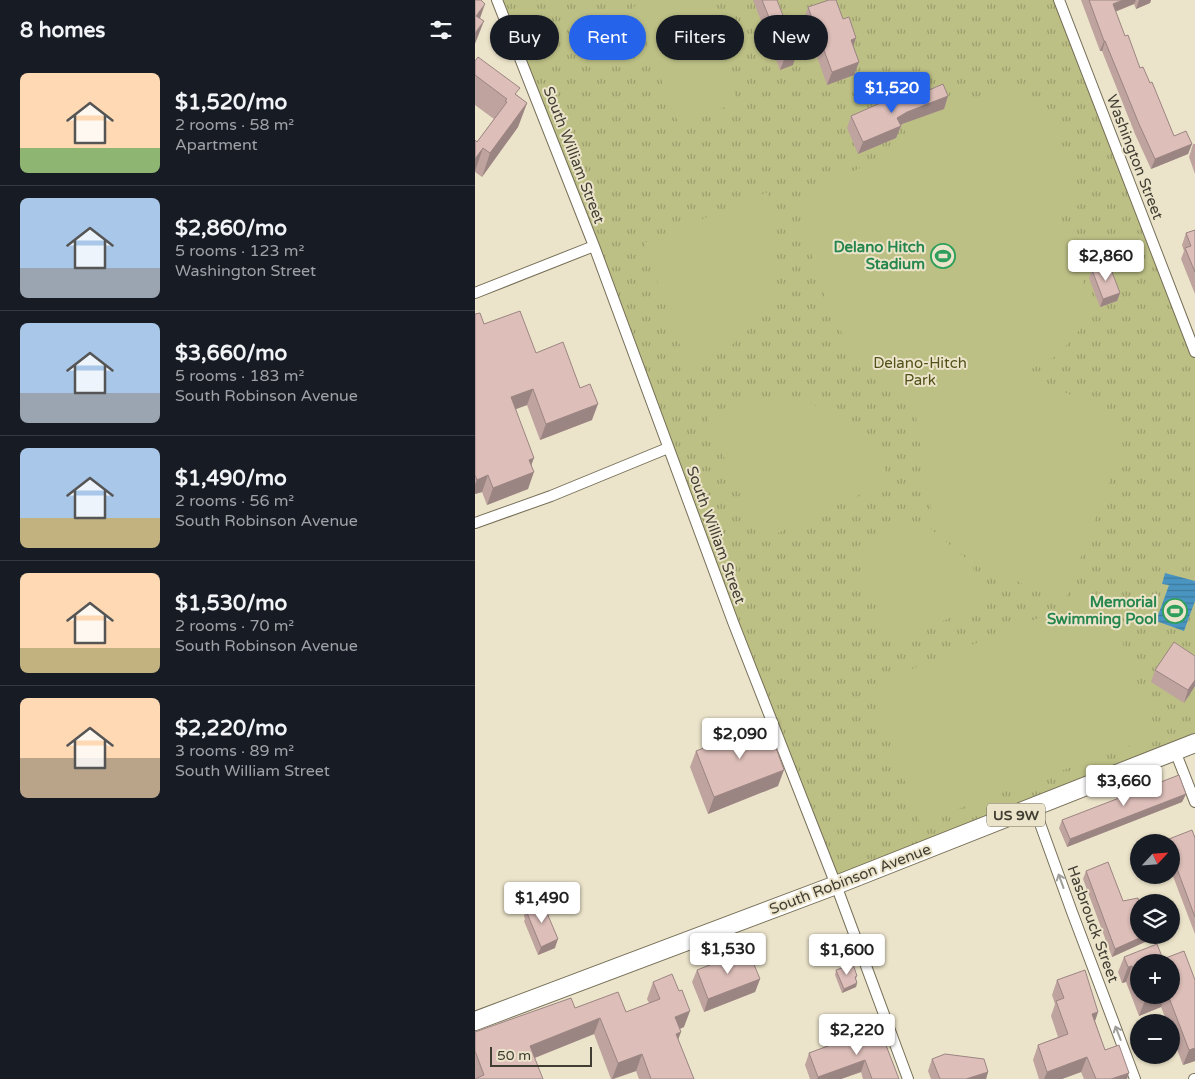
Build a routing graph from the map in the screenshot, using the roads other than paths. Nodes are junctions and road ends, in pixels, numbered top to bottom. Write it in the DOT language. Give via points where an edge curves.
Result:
graph roads {
  1 [pos="497,0"];
  2 [pos="1059,0"];
  3 [pos="593,246"];
  4 [pos="475,293"];
  5 [pos="1195,352"];
  6 [pos="668,448"];
  7 [pos="475,523"];
  8 [pos="1195,743"];
  9 [pos="1175,751"];
  10 [pos="1195,802"];
  11 [pos="1034,807"];
  12 [pos="836,885"];
  13 [pos="475,1020"];
  14 [pos="908,1079"];
  15 [pos="1135,1079"];
  1 -- 3 [label="street, South William Street"];
  2 -- 5 [label="street, Washington Street"];
  3 -- 4 [label="street"];
  3 -- 6 [label="street, South William Street"];
  6 -- 7 [label="street"];
  6 -- 12 [label="street, South William Street"];
  8 -- 9 [label="highway, South Robinson Avenue / US 9W"];
  9 -- 10 [label="street"];
  9 -- 11 [label="highway, South Robinson Avenue / US 9W"];
  11 -- 12 [label="highway, South Robinson Avenue / US 9W"];
  15 -- 11 [label="street, Hasbrouck Street, one-way"];
  12 -- 13 [label="highway, South Robinson Avenue / US 9W"];
  12 -- 14 [label="street, South William Street"];
}
